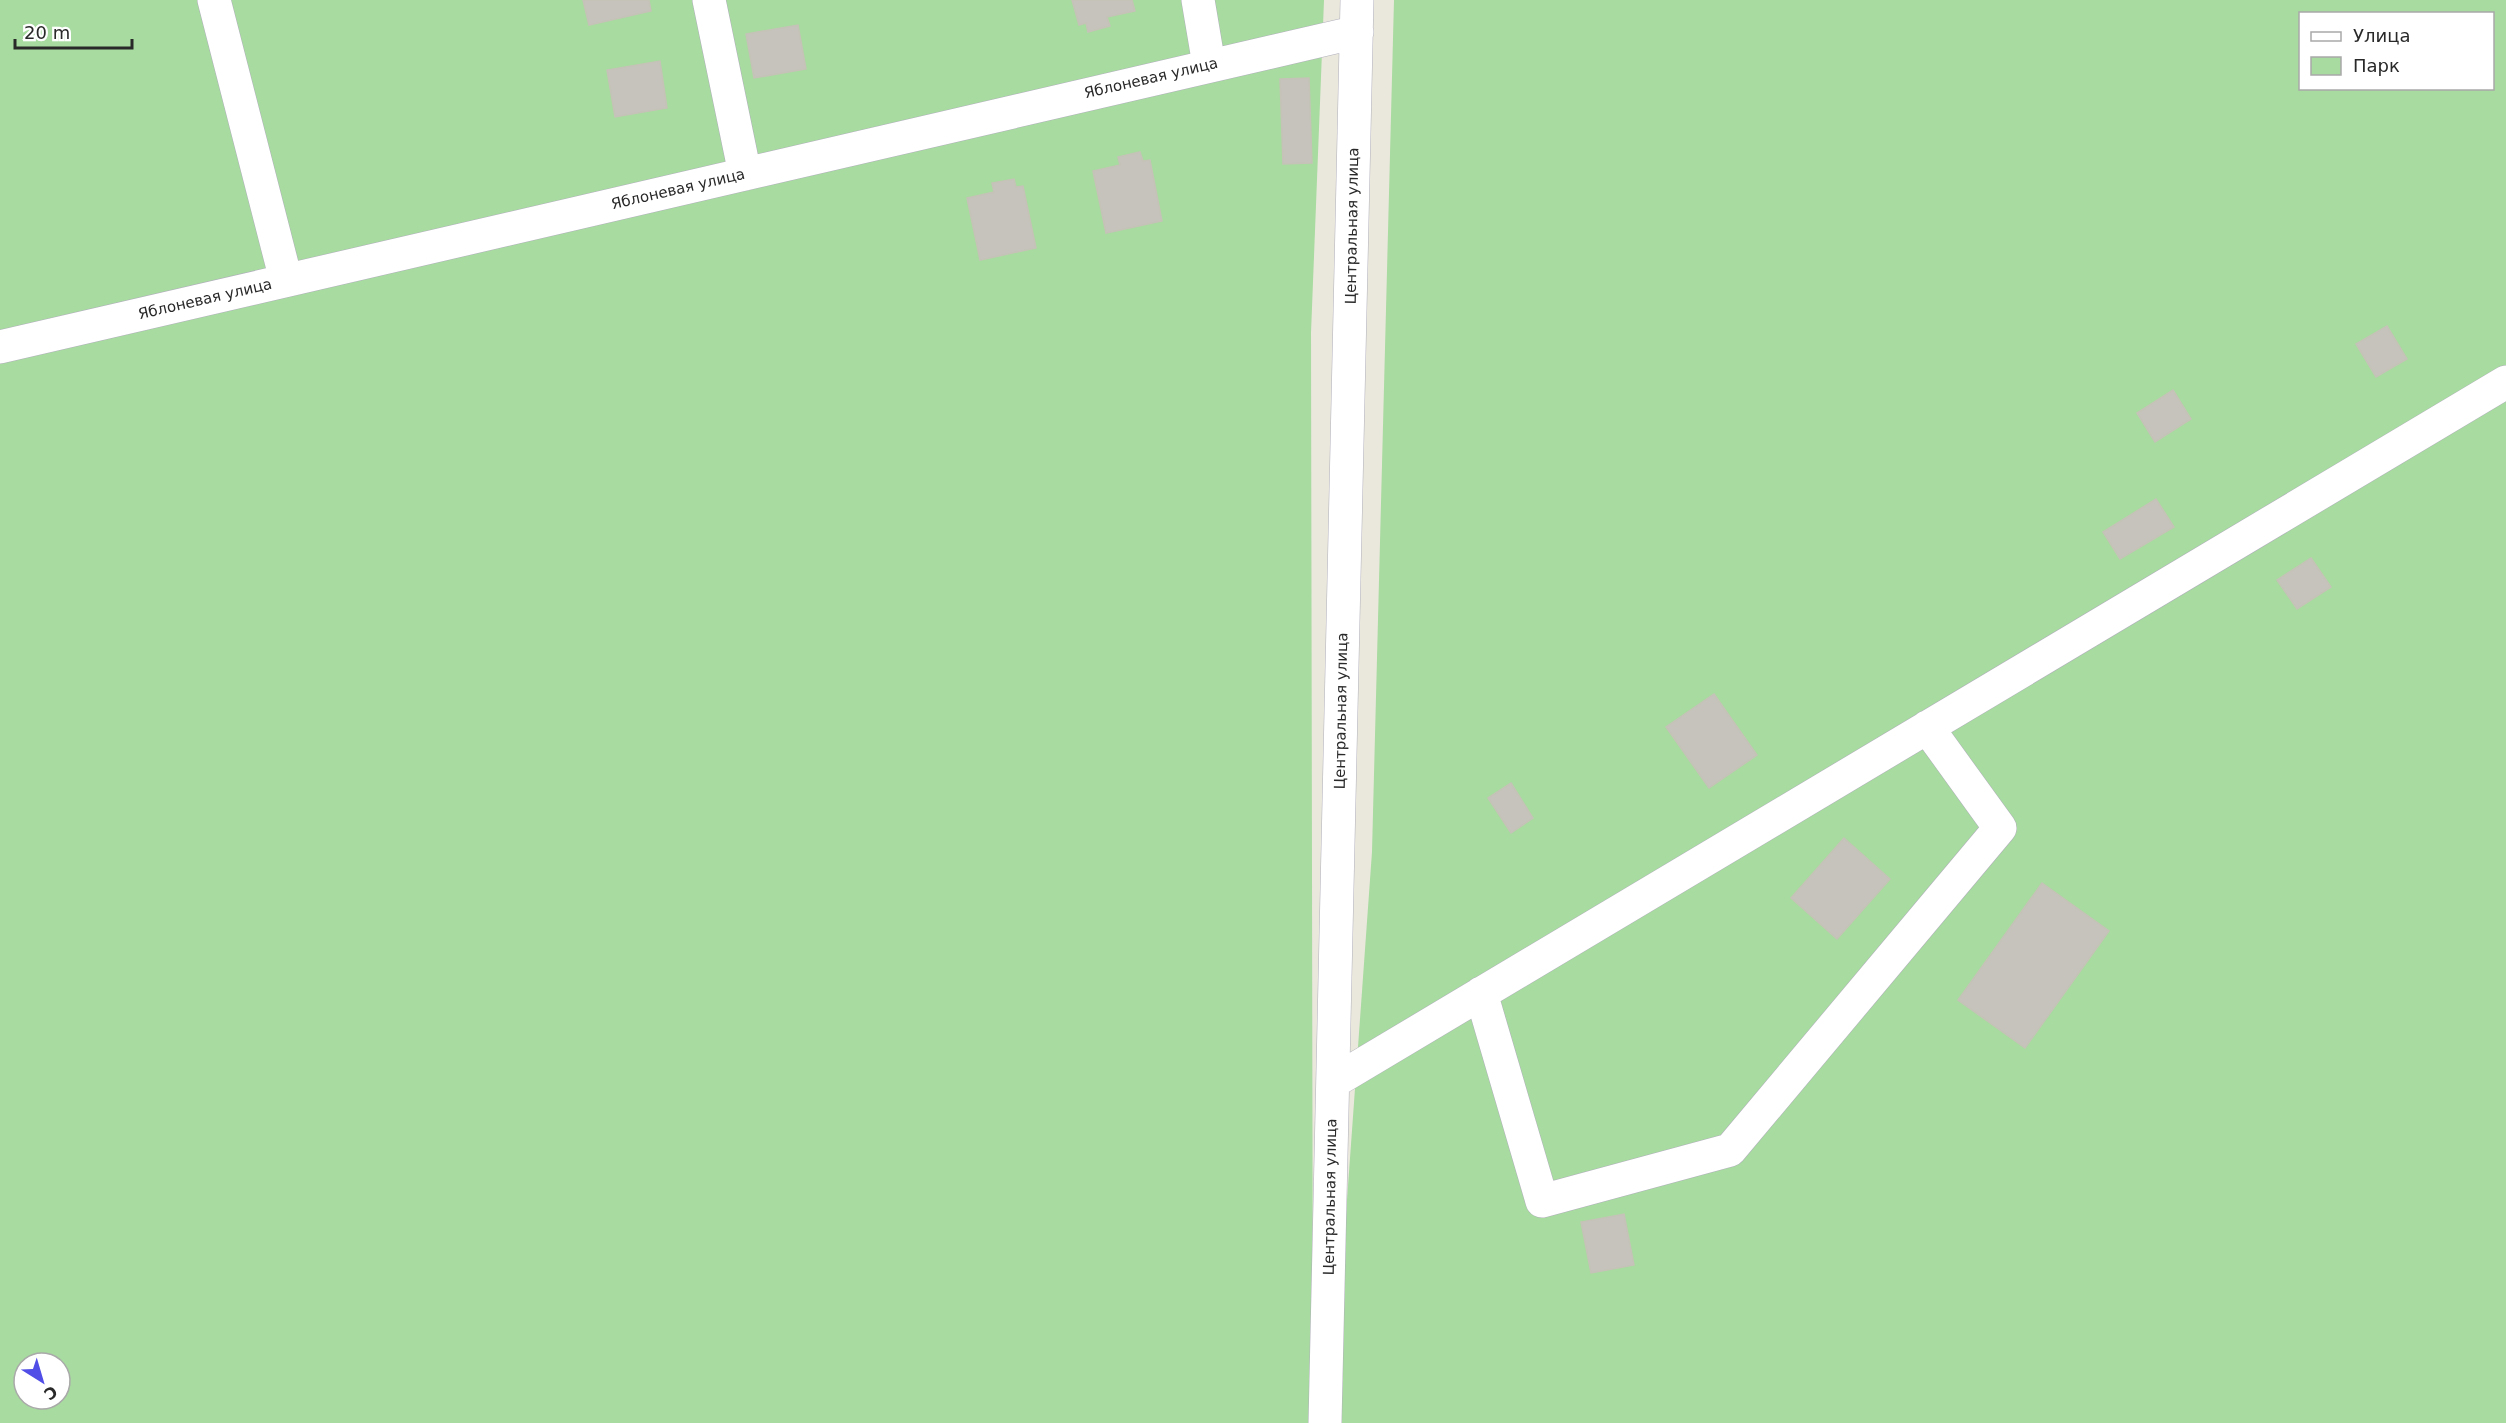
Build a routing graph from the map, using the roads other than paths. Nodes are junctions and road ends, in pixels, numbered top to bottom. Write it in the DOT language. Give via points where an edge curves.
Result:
graph roads {
  1 [pos="214,0"];
  2 [pos="709,0"];
  3 [pos="1198,0"];
  4 [pos="1357,16"];
  5 [pos="1209,65"];
  6 [pos="745,174"];
  7 [pos="286,280"];
  8 [pos="0,347"];
  9 [pos="2506,382"];
  10 [pos="1927,727"];
  11 [pos="1481,993"];
  12 [pos="1333,1082"];
  13 [pos="1325,1423"];
  1 -- 7 [label="street"];
  2 -- 6 [label="street"];
  3 -- 5 [label="street"];
  4 -- 5 [label="street, Яблоневая улица"];
  4 -- 12 [label="street, Центральная улица"];
  5 -- 6 [label="street, Яблоневая улица"];
  6 -- 7 [label="street, Яблоневая улица"];
  7 -- 8 [label="street, Яблоневая улица"];
  9 -- 10 [label="street"];
  10 -- 11 [label="street"];
  10 -- 11 [label="street" via="2000,828 1730,1150 1542,1201"];
  11 -- 12 [label="street"];
  12 -- 13 [label="street, Центральная улица"];
}
